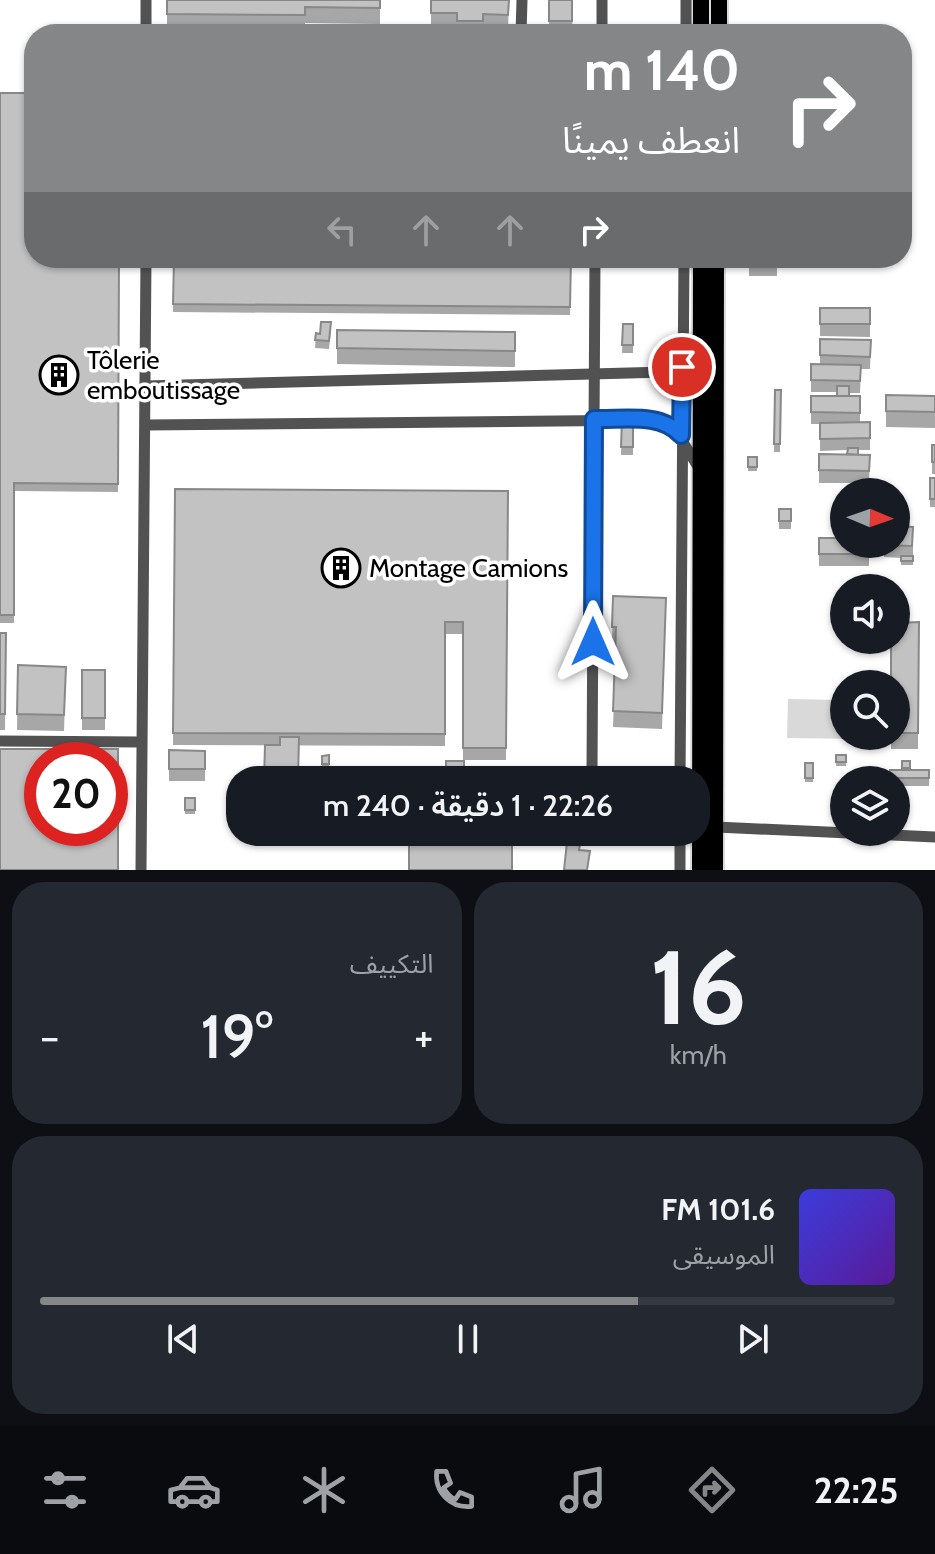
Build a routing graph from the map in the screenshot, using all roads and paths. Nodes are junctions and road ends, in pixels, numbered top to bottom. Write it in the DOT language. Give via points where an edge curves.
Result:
graph roads {
  1 [pos="146,0"];
  2 [pos="522,0"];
  3 [pos="602,0"];
  4 [pos="686,0"];
  5 [pos="701,0"];
  6 [pos="719,0"];
  7 [pos="146,24"];
  8 [pos="521,24"];
  9 [pos="602,24"];
  10 [pos="686,24"];
  11 [pos="701,24"];
  12 [pos="719,24"];
  13 [pos="146,268"];
  14 [pos="595,268"];
  15 [pos="684,268"];
  16 [pos="701,268"];
  17 [pos="716,268"];
  18 [pos="701,330"];
  19 [pos="682,367"];
  20 [pos="594,376"];
  21 [pos="146,386"];
  22 [pos="594,419"];
  23 [pos="146,425"];
  24 [pos="681,435"];
  25 [pos="701,471"];
  26 [pos="0,741"];
  27 [pos="141,742"];
  28 [pos="592,766"];
  29 [pos="680,766"];
  30 [pos="716,827"];
  31 [pos="935,837"];
  32 [pos="680,846"];
  33 [pos="141,870"];
  34 [pos="680,870"];
  35 [pos="700,870"];
  36 [pos="715,870"];
  1 -- 7 [label="street"];
  2 -- 8 [label="street"];
  3 -- 9 [label="street"];
  4 -- 10 [label="street"];
  5 -- 11 [label="highway"];
  6 -- 12 [label="highway"];
  13 -- 21 [label="street"];
  14 -- 20 [label="street"];
  15 -- 19 [label="street"];
  16 -- 18 [label="highway"];
  17 -- 30 [label="highway"];
  18 -- 19 [label="street"];
  18 -- 25 [label="highway"];
  19 -- 20 [label="street"];
  19 -- 24 [label="street"];
  20 -- 21 [label="street"];
  20 -- 22 [label="street"];
  21 -- 23 [label="street"];
  22 -- 23 [label="street"];
  22 -- 24 [label="street" via="655,420 671,423"];
  22 -- 28 [label="street"];
  23 -- 27 [label="street"];
  24 -- 25 [label="street"];
  24 -- 29 [label="street"];
  25 -- 35 [label="highway"];
  26 -- 27 [label="street"];
  27 -- 33 [label="street"];
  30 -- 31 [label="street"];
  30 -- 36 [label="highway"];
  32 -- 34 [label="street"];
}
